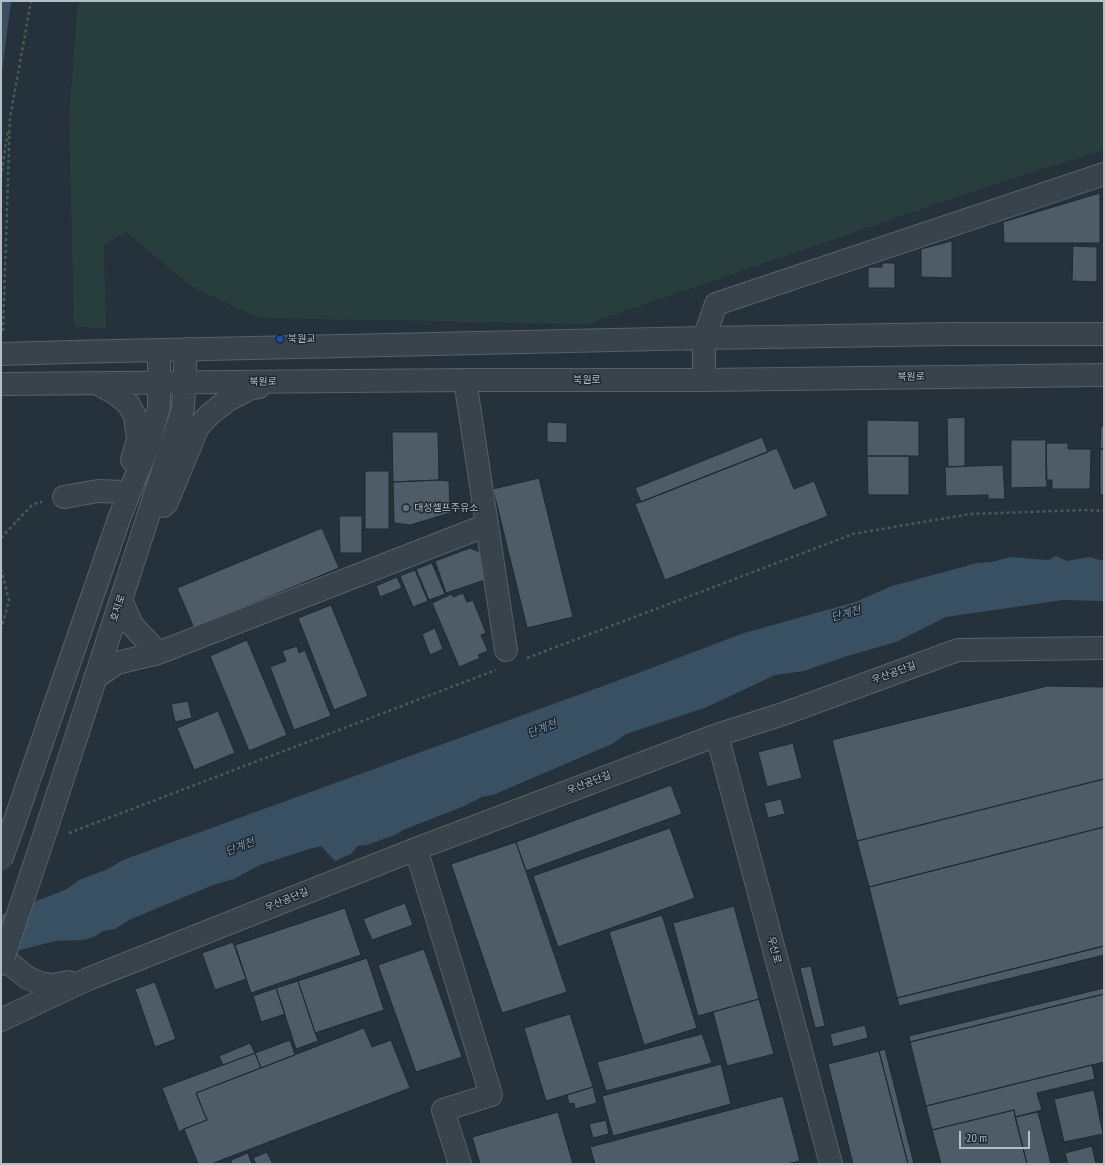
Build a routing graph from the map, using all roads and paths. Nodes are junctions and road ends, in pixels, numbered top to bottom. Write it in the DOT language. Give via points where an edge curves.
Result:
graph roads {
  1 [pos="31,1"];
  2 [pos="10,118"];
  3 [pos="1104,174"];
  4 [pos="1,177"];
  5 [pos="1104,334"];
  6 [pos="704,338"];
  7 [pos="2,345"];
  8 [pos="186,349"];
  9 [pos="159,350"];
  10 [pos="1104,375"];
  11 [pos="465,380"];
  12 [pos="704,380"];
  13 [pos="283,381"];
  14 [pos="185,382"];
  15 [pos="1,384"];
  16 [pos="98,384"];
  17 [pos="159,384"];
  18 [pos="124,492"];
  19 [pos="64,497"];
  20 [pos="1104,511"];
  21 [pos="120,516"];
  22 [pos="487,526"];
  23 [pos="142,534"];
  24 [pos="1,538"];
  25 [pos="1,569"];
  26 [pos="121,600"];
  27 [pos="1,630"];
  28 [pos="1104,648"];
  29 [pos="158,653"];
  30 [pos="510,659"];
  31 [pos="95,678"];
  32 [pos="717,735"];
  33 [pos="55,834"];
  34 [pos="416,849"];
  35 [pos="1,860"];
  36 [pos="3,960"];
  37 [pos="88,979"];
  38 [pos="1,1020"];
  39 [pos="460,1164"];
  40 [pos="831,1164"];
  1 -- 2 [label="path"];
  2 -- 4 [label="path"];
  2 -- 7 [label="path"];
  3 -- 6 [label="street" via="716,304"];
  5 -- 6 [label="street"];
  6 -- 8 [label="street"];
  6 -- 12 [label="street"];
  7 -- 9 [label="street, bridge" via="71,352"];
  8 -- 9 [label="street"];
  8 -- 14 [label="street, 호저로"];
  9 -- 17 [label="street"];
  10 -- 12 [label="street, 북원로"];
  11 -- 12 [label="street, 북원로"];
  11 -- 13 [label="street, 북원로"];
  11 -- 22 [label="street"];
  13 -- 14 [label="street, 북원로"];
  13 -- 23 [label="street" via="249,389 228,400 198,427 167,502"];
  14 -- 17 [label="street, 북원로"];
  14 -- 23 [label="street, 호저로" via="183,409"];
  15 -- 16 [label="street, 북원로"];
  16 -- 17 [label="street, 북원로"];
  16 -- 18 [label="street" via="118,395 129,405 135,416 138,439"];
  17 -- 21 [label="street" via="159,407 148,446"];
  18 -- 19 [label="street" via="98,491"];
  18 -- 21 [label="street"];
  19 -- 24 [label="path" via="32,504"];
  20 -- 30 [label="path" via="970,514 853,534"];
  21 -- 35 [label="street, bridge"];
  22 -- 29 [label="street"];
  22 -- 30 [label="street"];
  23 -- 26 [label="street, 호저로"];
  25 -- 27 [label="path" via="8,600"];
  26 -- 29 [label="street" via="132,625"];
  26 -- 31 [label="street, 호저로"];
  28 -- 32 [label="street, 우산공단길" via="958,650 783,714"];
  29 -- 31 [label="street" via="118,663"];
  30 -- 33 [label="path"];
  31 -- 33 [label="street, 호저로"];
  32 -- 34 [label="street, 우산공단길"];
  32 -- 40 [label="street, 우산로"];
  33 -- 36 [label="street, 호저로, bridge"];
  34 -- 37 [label="street, 우산공단길"];
  34 -- 39 [label="street" via="491,1094 443,1110"];
  36 -- 37 [label="street" via="28,978 40,983 52,985"];
  37 -- 38 [label="street"];
}
